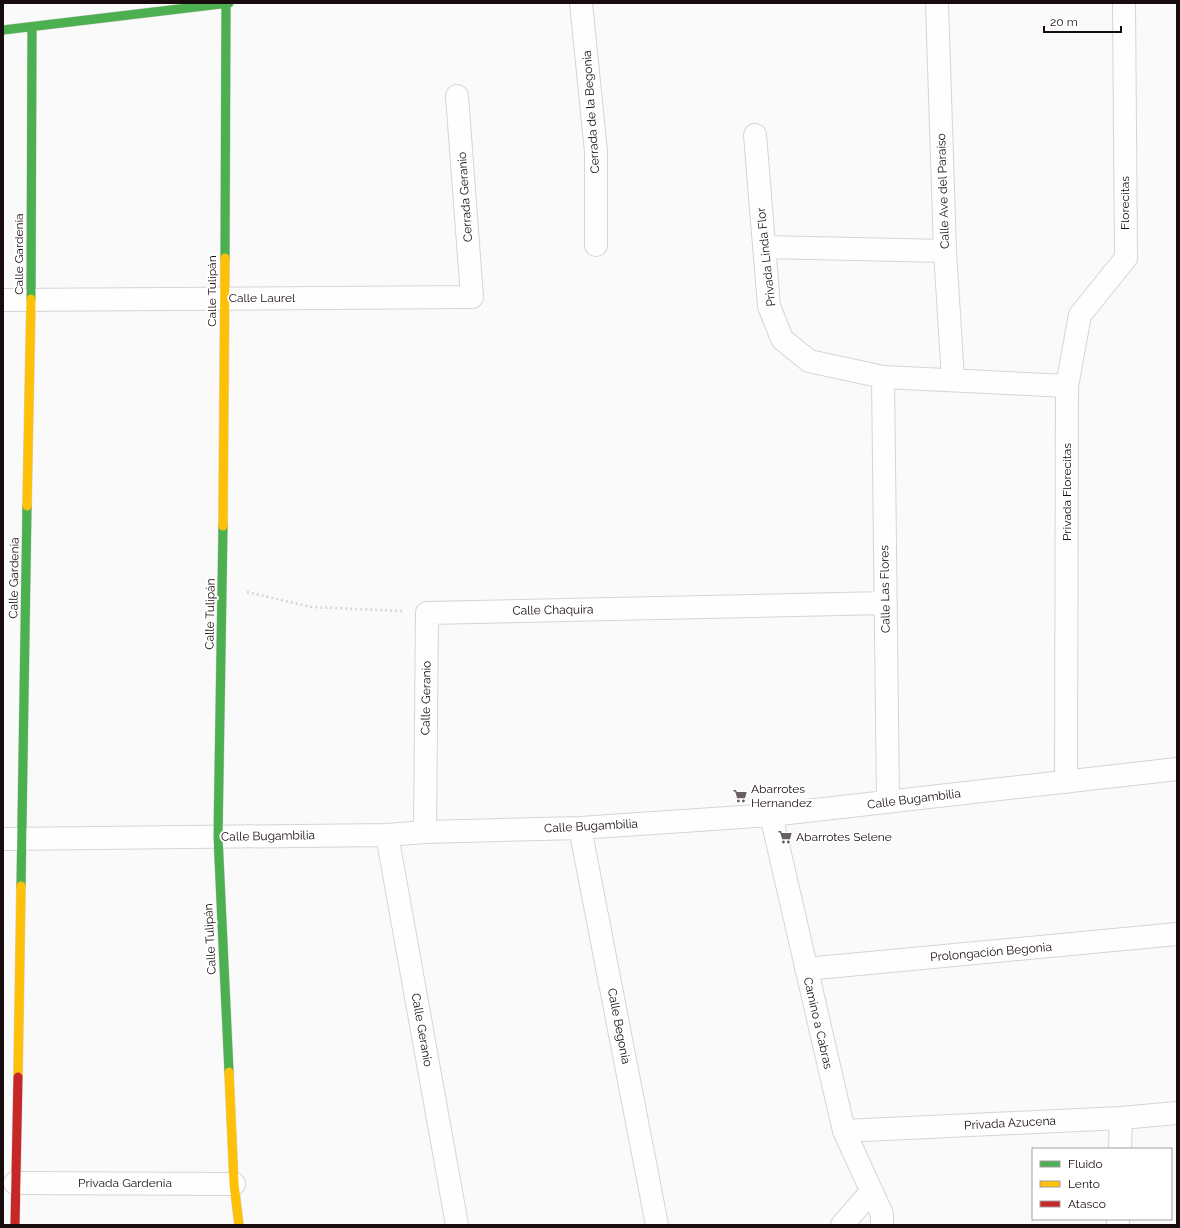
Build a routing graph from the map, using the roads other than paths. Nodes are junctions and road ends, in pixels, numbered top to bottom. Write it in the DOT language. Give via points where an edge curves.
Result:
graph roads {
  1 [pos="228,3"];
  2 [pos="582,3"];
  3 [pos="937,3"];
  4 [pos="1124,3"];
  5 [pos="186,6"];
  6 [pos="32,27"];
  7 [pos="3,30"];
  8 [pos="457,96"];
  9 [pos="755,135"];
  10 [pos="596,245"];
  11 [pos="764,247"];
  12 [pos="945,251"];
  13 [pos="472,297"];
  14 [pos="224,299"];
  15 [pos="3,300"];
  16 [pos="31,300"];
  17 [pos="883,377"];
  18 [pos="954,379"];
  19 [pos="1067,386"];
  20 [pos="885,603"];
  21 [pos="427,612"];
  22 [pos="1177,769"];
  23 [pos="1066,782"];
  24 [pos="888,802"];
  25 [pos="771,815"];
  26 [pos="580,828"];
  27 [pos="425,832"];
  28 [pos="387,835"];
  29 [pos="218,837"];
  30 [pos="13,839"];
  31 [pos="1177,934"];
  32 [pos="806,969"];
  33 [pos="1177,1113"];
  34 [pos="1121,1118"];
  35 [pos="844,1131"];
  36 [pos="1120,1148"];
  37 [pos="15,1183"];
  38 [pos="234,1184"];
  39 [pos="872,1192"];
  40 [pos="15,1225"];
  41 [pos="239,1225"];
  42 [pos="457,1225"];
  43 [pos="657,1225"];
  44 [pos="842,1225"];
  45 [pos="882,1225"];
  1 -- 5 [label="street"];
  1 -- 14 [label="street, Calle Tulipán"];
  2 -- 10 [label="street, Cerrada de la Begonia" via="596,152"];
  3 -- 12 [label="street, Calle Ave del Paraíso"];
  4 -- 19 [label="street, Florecitas" via="1126,258 1080,315"];
  5 -- 6 [label="street"];
  6 -- 7 [label="street"];
  6 -- 16 [label="street, Calle Gardenia"];
  8 -- 13 [label="street, Cerrada Geranio"];
  9 -- 11 [label="street, Privada Linda Flor"];
  11 -- 12 [label="street"];
  11 -- 17 [label="street, Privada Linda Flor" via="769,306 782,339 809,361"];
  12 -- 18 [label="street, Calle Ave del Paraíso"];
  13 -- 14 [label="street, Calle Laurel"];
  14 -- 16 [label="street, Calle Laurel"];
  14 -- 29 [label="street, Calle Tulipán" via="223,587"];
  15 -- 16 [label="street, Calle Laurel"];
  16 -- 30 [label="street, Calle Gardenia"];
  17 -- 18 [label="street"];
  17 -- 20 [label="street, Calle Las Flores"];
  18 -- 19 [label="street"];
  19 -- 23 [label="street, Privada Florecitas"];
  20 -- 21 [label="street, Calle Chaquira"];
  20 -- 24 [label="street, Calle Las Flores"];
  21 -- 27 [label="street, Calle Geranio"];
  22 -- 23 [label="street, Calle Bugambilia"];
  23 -- 24 [label="street, Calle Bugambilia"];
  24 -- 25 [label="street, Calle Bugambilia"];
  25 -- 26 [label="street, Calle Bugambilia"];
  25 -- 32 [label="street, Camino a Cabras"];
  26 -- 27 [label="street, Calle Bugambilia"];
  26 -- 43 [label="street, Calle Begonia"];
  27 -- 28 [label="street, Calle Bugambilia"];
  28 -- 29 [label="street, Calle Bugambilia"];
  28 -- 42 [label="street, Calle Geranio"];
  29 -- 30 [label="street, Calle Bugambilia"];
  29 -- 38 [label="street, Calle Tulipán"];
  30 -- 37 [label="street, Calle Gardenia"];
  31 -- 32 [label="street, Prolongación Begonia"];
  32 -- 35 [label="street, Camino a Cabras"];
  33 -- 34 [label="street, Privada Azucena"];
  34 -- 35 [label="street, Privada Azucena"];
  34 -- 36 [label="street"];
  35 -- 39 [label="street, Camino a Cabras"];
  37 -- 38 [label="street, Privada Gardenia"];
  37 -- 40 [label="street, Calle Gardenia"];
  38 -- 41 [label="street, Calle Tulipán"];
  39 -- 44 [label="street"];
  39 -- 45 [label="street, Camino a Cabras" via="882,1214"];
}
